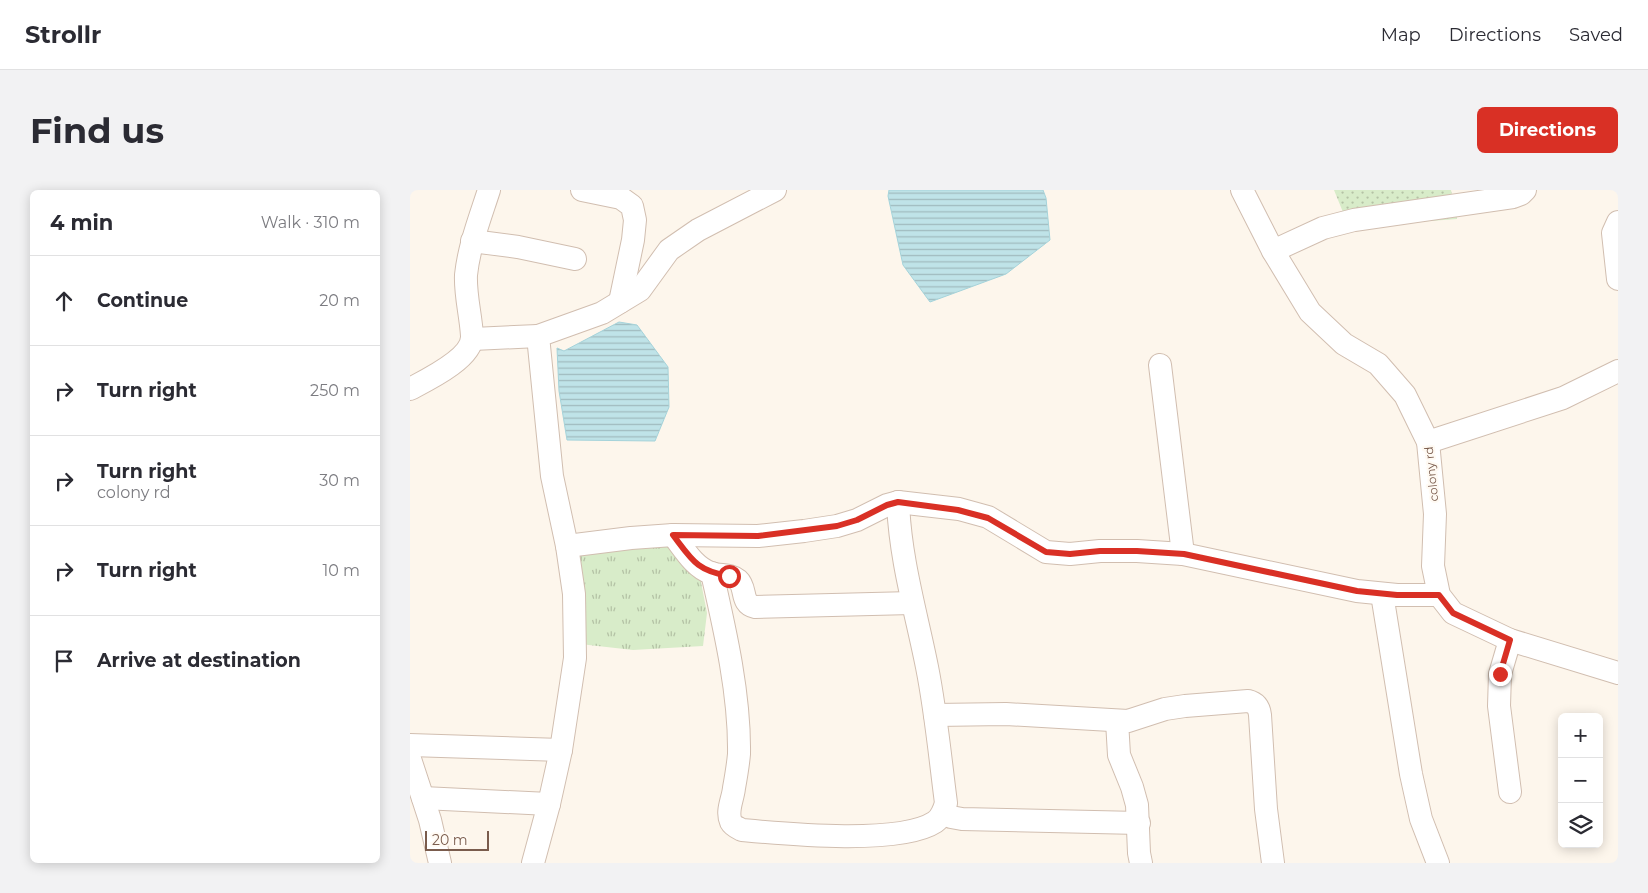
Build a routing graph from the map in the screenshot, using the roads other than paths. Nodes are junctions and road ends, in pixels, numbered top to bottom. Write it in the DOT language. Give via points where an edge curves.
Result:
graph roads {
  1 [pos="489,190"];
  2 [pos="582,190"];
  3 [pos="775,190"];
  4 [pos="1242,190"];
  5 [pos="1525,190"];
  6 [pos="1618,222"];
  7 [pos="472,242"];
  8 [pos="1273,251"];
  9 [pos="575,258"];
  10 [pos="1618,279"];
  11 [pos="620,302"];
  12 [pos="538,336"];
  13 [pos="473,339"];
  14 [pos="1160,365"];
  15 [pos="1618,371"];
  16 [pos="410,389"];
  17 [pos="1428,442"];
  18 [pos="898,502"];
  19 [pos="673,535"];
  20 [pos="567,546"];
  21 [pos="1184,554"];
  22 [pos="712,573"];
  23 [pos="1382,594"];
  24 [pos="1439,595"];
  25 [pos="912,603"];
  26 [pos="1510,640"];
  27 [pos="1618,673"];
  28 [pos="934,715"];
  29 [pos="1117,721"];
  30 [pos="410,745"];
  31 [pos="561,750"];
  32 [pos="410,759"];
  33 [pos="1510,792"];
  34 [pos="423,798"];
  35 [pos="549,804"];
  36 [pos="943,814"];
  37 [pos="420,821"];
  38 [pos="1139,823"];
  39 [pos="440,863"];
  40 [pos="533,863"];
  41 [pos="1141,863"];
  42 [pos="1273,863"];
  43 [pos="1438,863"];
  1 -- 7 [label="street"];
  2 -- 11 [label="street" via="621,198 632,206 633,240"];
  3 -- 11 [label="street" via="691,235 670,250 640,290"];
  4 -- 8 [label="street, colony rd"];
  5 -- 8 [label="street" via="1513,197 1354,220 1323,228"];
  6 -- 10 [label="street" via="1613,233"];
  7 -- 9 [label="street"];
  7 -- 13 [label="street" via="466,276"];
  8 -- 17 [label="street, colony rd" via="1310,312 1344,344 1378,364 1405,395"];
  11 -- 12 [label="street" via="602,313"];
  12 -- 13 [label="street"];
  12 -- 20 [label="street" via="552,476"];
  13 -- 16 [label="street" via="464,355 445,370"];
  14 -- 21 [label="street"];
  15 -- 17 [label="street" via="1563,398"];
  17 -- 24 [label="street, colony rd" via="1435,514 1433,566"];
  18 -- 19 [label="street" via="837,526 758,536"];
  18 -- 21 [label="street" via="958,510 988,518 1046,552"];
  18 -- 25 [label="street" via="900,535"];
  19 -- 20 [label="street"];
  19 -- 22 [label="street" via="700,568"];
  20 -- 31 [label="street" via="574,594 574,658"];
  21 -- 23 [label="street"];
  22 -- 25 [label="street" via="739,581 746,603 756,607"];
  22 -- 36 [label="street" via="726,635 735,699 739,754 729,813 731,823 742,830 846,836 908,832 925,827"];
  23 -- 24 [label="street"];
  23 -- 43 [label="street" via="1411,774 1421,819"];
  24 -- 26 [label="street, colony rd" via="1453,613"];
  25 -- 28 [label="street"];
  26 -- 27 [label="street, colony rd"];
  26 -- 33 [label="street" via="1500,674 1498,706"];
  28 -- 29 [label="street" via="1006,714"];
  28 -- 36 [label="street" via="946,802"];
  29 -- 38 [label="street" via="1119,755 1132,787"];
  29 -- 42 [label="street" via="1134,720 1185,706 1254,702 1260,715"];
  30 -- 31 [label="street"];
  31 -- 35 [label="street"];
  32 -- 34 [label="street"];
  34 -- 35 [label="street"];
  34 -- 37 [label="street"];
  35 -- 40 [label="street"];
  36 -- 38 [label="street" via="962,818"];
  37 -- 39 [label="street"];
  38 -- 41 [label="street"];
}
